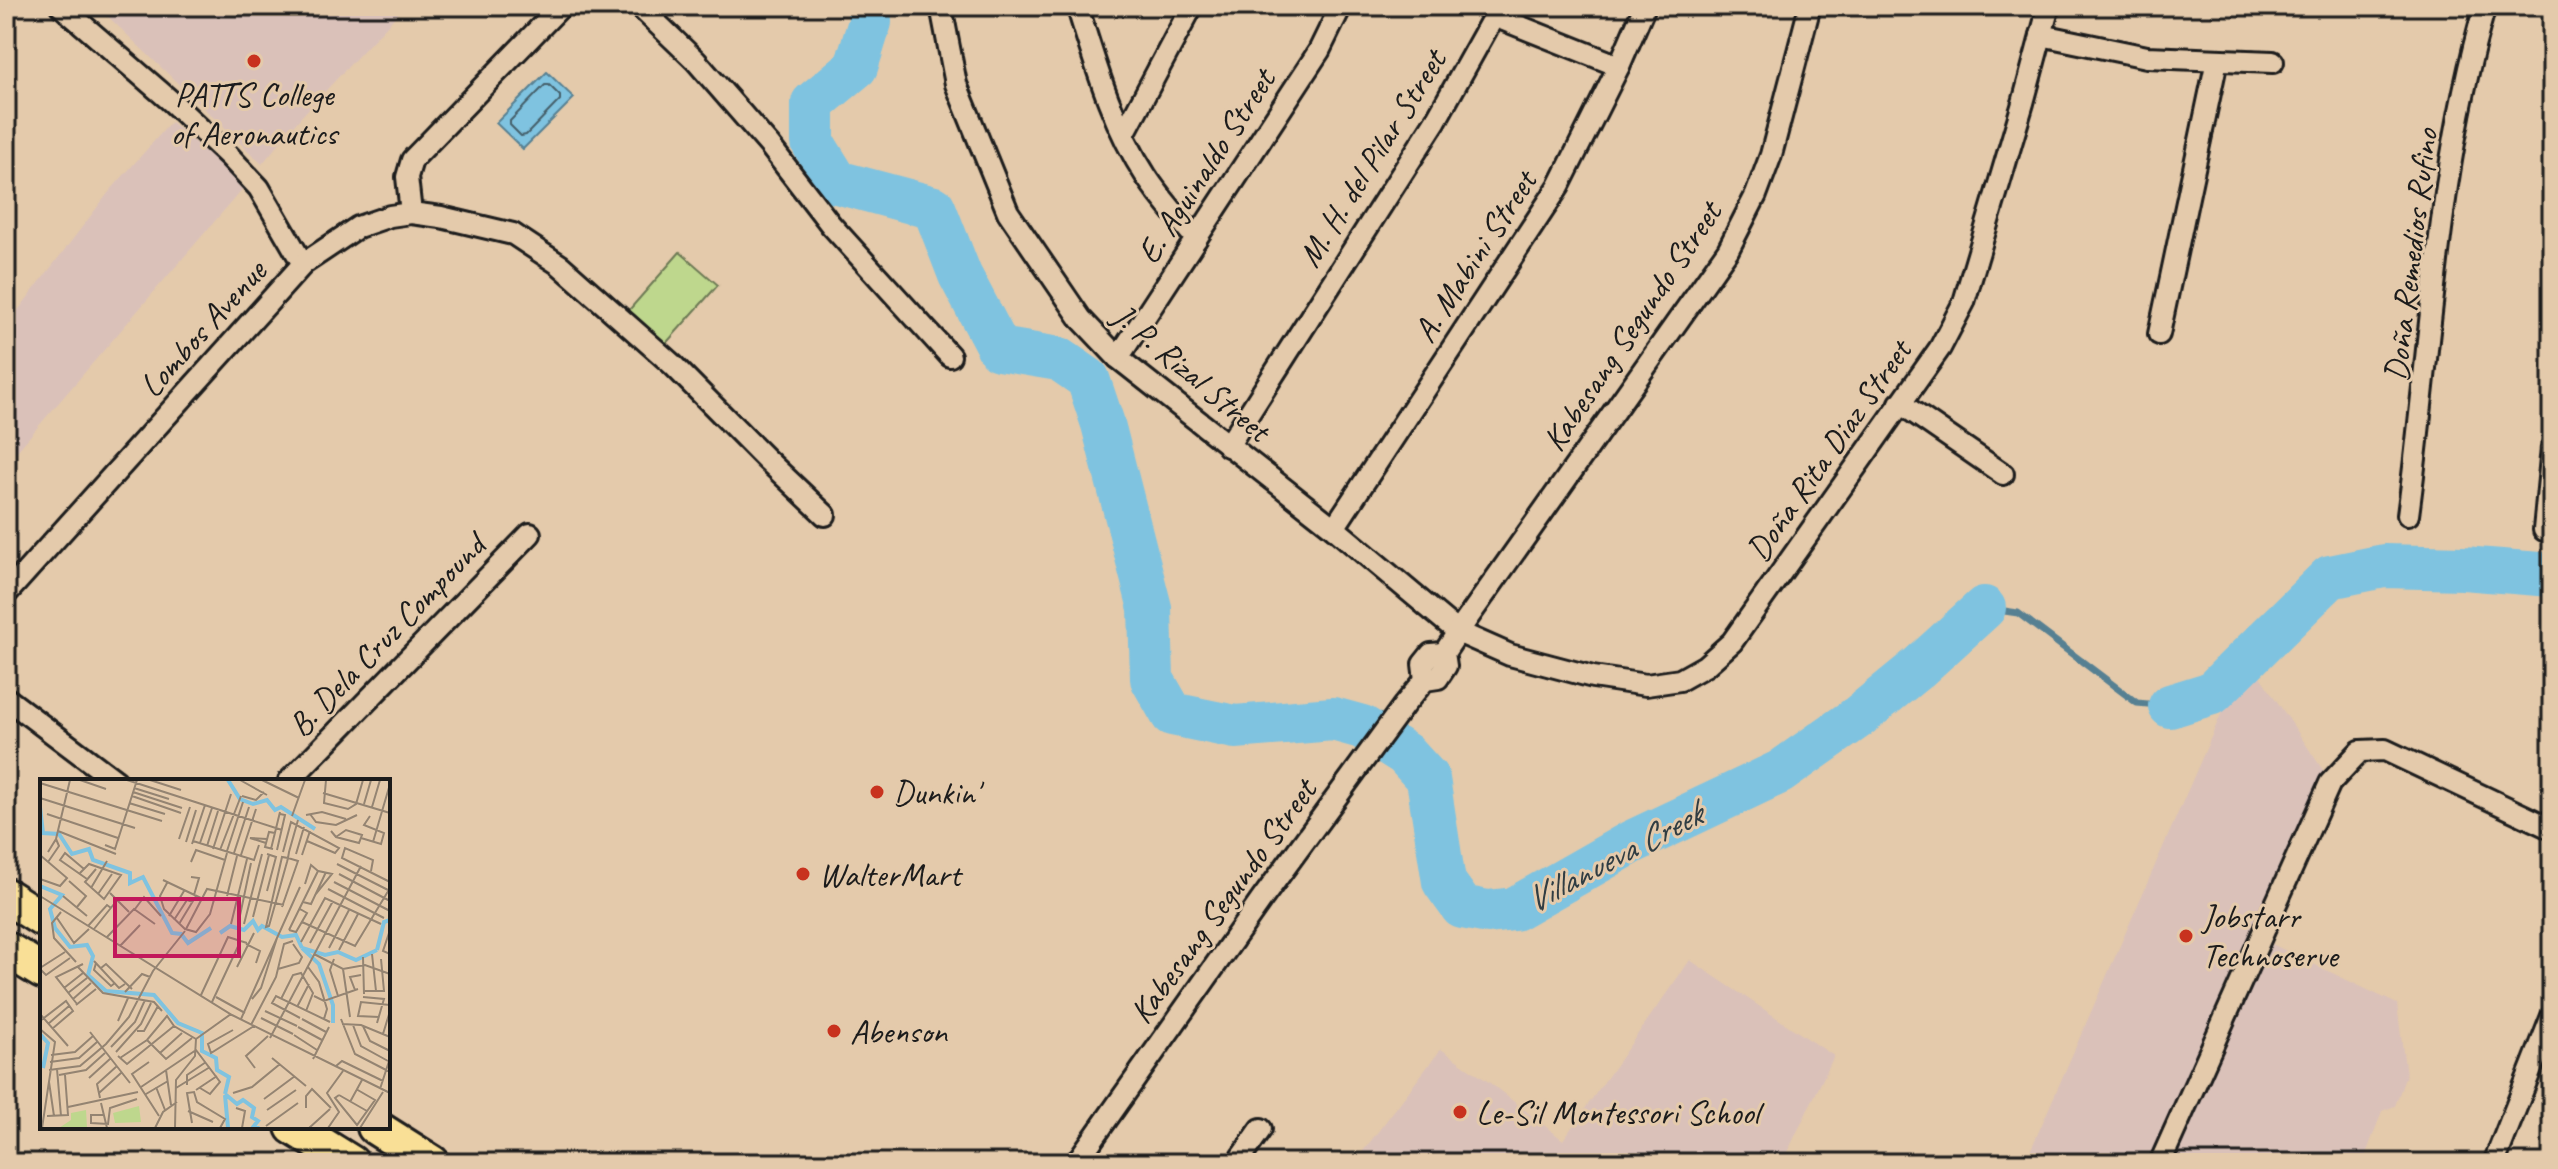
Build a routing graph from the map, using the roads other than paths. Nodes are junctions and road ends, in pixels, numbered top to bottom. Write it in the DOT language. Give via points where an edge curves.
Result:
graph roads {
  1 [pos="61,6"];
  2 [pos="561,6"];
  3 [pos="639,6"];
  4 [pos="941,6"];
  5 [pos="1081,6"];
  6 [pos="1192,6"];
  7 [pos="1341,6"];
  8 [pos="1645,6"];
  9 [pos="1810,6"];
  10 [pos="2049,6"];
  11 [pos="2485,6"];
  12 [pos="2041,35"];
  13 [pos="2217,60"];
  14 [pos="2273,62"];
  15 [pos="1619,66"];
  16 [pos="1124,134"];
  17 [pos="411,213"];
  18 [pos="1196,239"];
  19 [pos="303,264"];
  20 [pos="2159,334"];
  21 [pos="950,356"];
  22 [pos="1118,358"];
  23 [pos="1900,403"];
  24 [pos="1228,446"];
  25 [pos="2552,447"];
  26 [pos="2003,474"];
  27 [pos="825,515"];
  28 [pos="2408,515"];
  29 [pos="1334,528"];
  30 [pos="2544,530"];
  31 [pos="530,534"];
  32 [pos="6,594"];
  33 [pos="1458,632"];
  34 [pos="6,698"];
  35 [pos="113,779"];
  36 [pos="291,779"];
  37 [pos="2552,829"];
  38 [pos="6,896"];
  39 [pos="40,918"];
  40 [pos="6,949"];
  41 [pos="40,970"];
  42 [pos="2552,1016"];
  43 [pos="296,1129"];
  44 [pos="378,1129"];
  45 [pos="1261,1129"];
  46 [pos="351,1163"];
  47 [pos="432,1163"];
  48 [pos="1076,1163"];
  49 [pos="1237,1163"];
  50 [pos="2160,1163"];
  51 [pos="2494,1163"];
  1 -- 19 [label="street, Lombos Avenue" via="229,156 259,188"];
  2 -- 17 [label="street" via="412,160 407,177"];
  3 -- 21 [label="street" via="696,61 831,225"];
  4 -- 22 [label="street, J. P. Rizal Street" via="956,84 1008,212 1081,319"];
  5 -- 16 [label="street" via="1106,97"];
  6 -- 16 [label="street"];
  7 -- 18 [label="street, E. Aguinaldo Street" via="1319,51"];
  8 -- 15 [label="street, A. Mabini Street"];
  9 -- 33 [label="street, Kabesang Segundo Street" via="1771,155 1728,250"];
  10 -- 12 [label="street, Doña Rita Diaz Street"];
  11 -- 28 [label="street, Doña Remedios Rufino" via="2453,148 2434,270"];
  12 -- 13 [label="street" via="2147,57"];
  12 -- 23 [label="street, Doña Rita Diaz Street" via="1964,302 1940,348"];
  13 -- 14 [label="street"];
  13 -- 20 [label="street"];
  15 -- 24 [label="street, M. H. del Pilar Street" via="1494,16 1436,120"];
  15 -- 29 [label="street, A. Mabini Street" via="1559,186"];
  16 -- 18 [label="street" via="1147,177"];
  17 -- 19 [label="street" via="358,227"];
  17 -- 27 [label="street" via="513,234 560,265 689,379"];
  18 -- 22 [label="street, E. Aguinaldo Street"];
  19 -- 32 [label="street, Lombos Avenue"];
  22 -- 24 [label="street, J. P. Rizal Street"];
  23 -- 26 [label="street"];
  23 -- 33 [label="street, Doña Rita Diaz Street" via="1732,642 1680,680 1646,685 1593,677 1510,655"];
  24 -- 29 [label="street, J. P. Rizal Street"];
  25 -- 30 [label="street"];
  29 -- 33 [label="street, J. P. Rizal Street"];
  31 -- 36 [label="street, B. Dela Cruz Compound"];
  33 -- 48 [label="street, Kabesang Segundo Street" via="1444,653 1446,666 1438,678 1425,680 1404,705"];
  34 -- 35 [label="street"];
  37 -- 50 [label="street" via="2385,750 2360,751 2330,783"];
  38 -- 39 [label="main road"];
  40 -- 41 [label="main road"];
  42 -- 51 [label="street"];
  43 -- 46 [label="main road"];
  44 -- 47 [label="main road"];
  45 -- 49 [label="street"];
}
